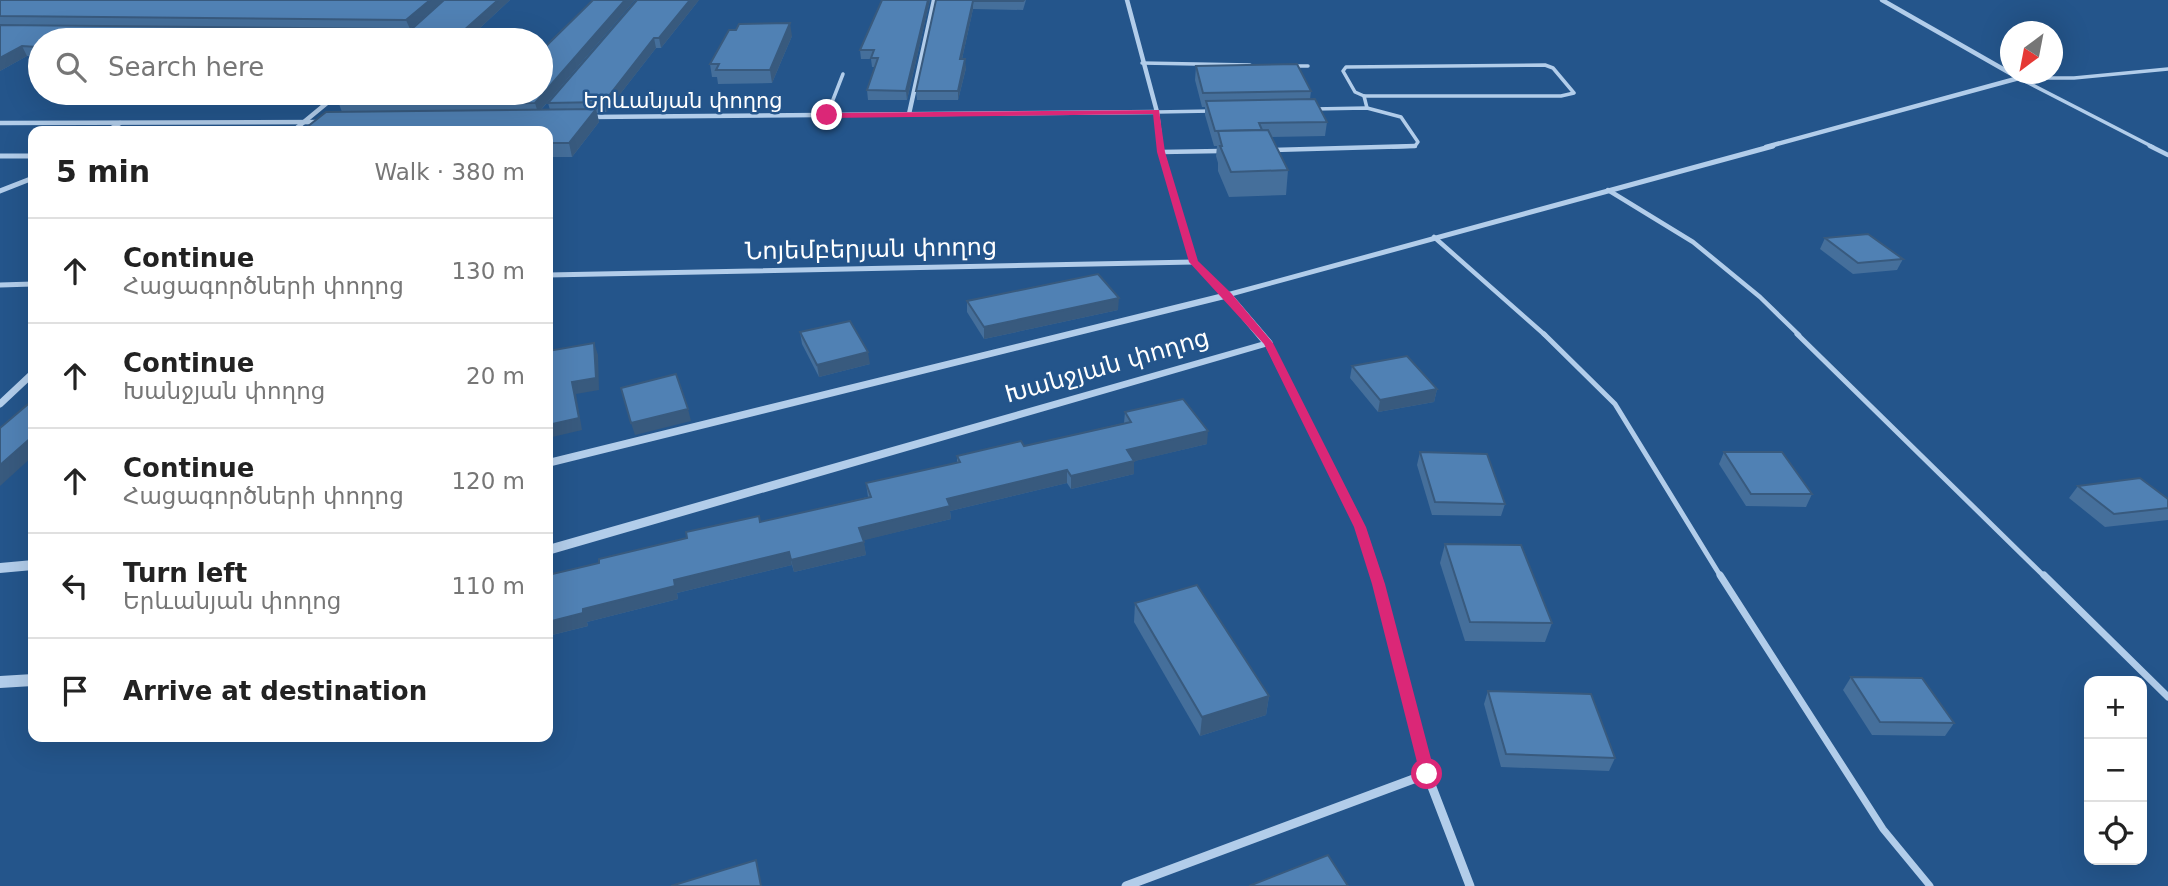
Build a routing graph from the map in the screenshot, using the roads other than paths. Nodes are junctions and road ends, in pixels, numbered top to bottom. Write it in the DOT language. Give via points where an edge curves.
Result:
graph roads {
  1 [pos="934,0"];
  2 [pos="1126,0"];
  3 [pos="1882,0"];
  4 [pos="1142,63"];
  5 [pos="1252,65"];
  6 [pos="1280,66"];
  7 [pos="1308,66"];
  8 [pos="2000,67"];
  9 [pos="2168,68"];
  10 [pos="843,74"];
  11 [pos="2063,78"];
  12 [pos="2000,83"];
  13 [pos="2031,84"];
  14 [pos="1364,96"];
  15 [pos="324,105"];
  16 [pos="1367,108"];
  17 [pos="1301,109"];
  18 [pos="1223,111"];
  19 [pos="1157,112"];
  20 [pos="909,114"];
  21 [pos="827,115"];
  22 [pos="583,117"];
  23 [pos="330,121"];
  24 [pos="120,122"];
  25 [pos="303,122"];
  26 [pos="0,123"];
  27 [pos="114,126"];
  28 [pos="299,126"];
  29 [pos="1269,150"];
  30 [pos="1228,151"];
  31 [pos="1161,152"];
  32 [pos="2168,155"];
  33 [pos="0,156"];
  34 [pos="28,156"];
  35 [pos="28,180"];
  36 [pos="1608,190"];
  37 [pos="0,191"];
  38 [pos="1434,237"];
  39 [pos="1194,262"];
  40 [pos="553,275"];
  41 [pos="28,284"];
  42 [pos="0,285"];
  43 [pos="1227,295"];
  44 [pos="1268,343"];
  45 [pos="28,378"];
  46 [pos="0,404"];
  47 [pos="553,462"];
  48 [pos="553,549"];
  49 [pos="28,565"];
  50 [pos="0,568"];
  51 [pos="28,680"];
  52 [pos="0,682"];
  53 [pos="2168,697"];
  54 [pos="1427,774"];
  55 [pos="1125,886"];
  56 [pos="1470,886"];
  57 [pos="1930,886"];
  1 -- 20 [label="street"];
  2 -- 4 [label="street"];
  3 -- 8 [label="street"];
  4 -- 5 [label="lane"];
  4 -- 19 [label="street"];
  6 -- 7 [label="lane"];
  9 -- 11 [label="lane"];
  10 -- 21 [label="lane"];
  12 -- 36 [label="street"];
  13 -- 32 [label="lane"];
  14 -- 14 [label="lane" via="1561,96 1574,93 1545,65 1346,67 1343,71 1354,92"];
  14 -- 16 [label="lane"];
  15 -- 25 [label="street"];
  16 -- 17 [label="lane"];
  16 -- 29 [label="lane" via="1401,117 1418,142 1415,146"];
  18 -- 19 [label="lane"];
  19 -- 20 [label="street, Երևանյան փողոց"];
  19 -- 31 [label="street"];
  20 -- 21 [label="street, Երևանյան փողոց"];
  21 -- 22 [label="street, Երևանյան փողոց"];
  23 -- 25 [label="street"];
  24 -- 25 [label="street"];
  24 -- 26 [label="street"];
  24 -- 27 [label="street"];
  25 -- 28 [label="street"];
  30 -- 31 [label="lane"];
  31 -- 39 [label="street"];
  33 -- 34 [label="street"];
  35 -- 37 [label="street"];
  36 -- 38 [label="street"];
  36 -- 53 [label="lane" via="1693,242 1760,297"];
  38 -- 43 [label="street"];
  38 -- 57 [label="lane" via="1552,341 1615,404 1861,796"];
  39 -- 40 [label="street, Նոյեմբերյան փողոց"];
  39 -- 43 [label="street"];
  41 -- 42 [label="street"];
  43 -- 44 [label="street, Խանջյան փողոց"];
  43 -- 47 [label="street, Խանջյան փողոց"];
  44 -- 48 [label="street, Խանջյան փողոց"];
  44 -- 54 [label="street" via="1360,527"];
  45 -- 46 [label="street"];
  49 -- 50 [label="street"];
  51 -- 52 [label="street"];
  54 -- 55 [label="street"];
  54 -- 56 [label="street"];
}
